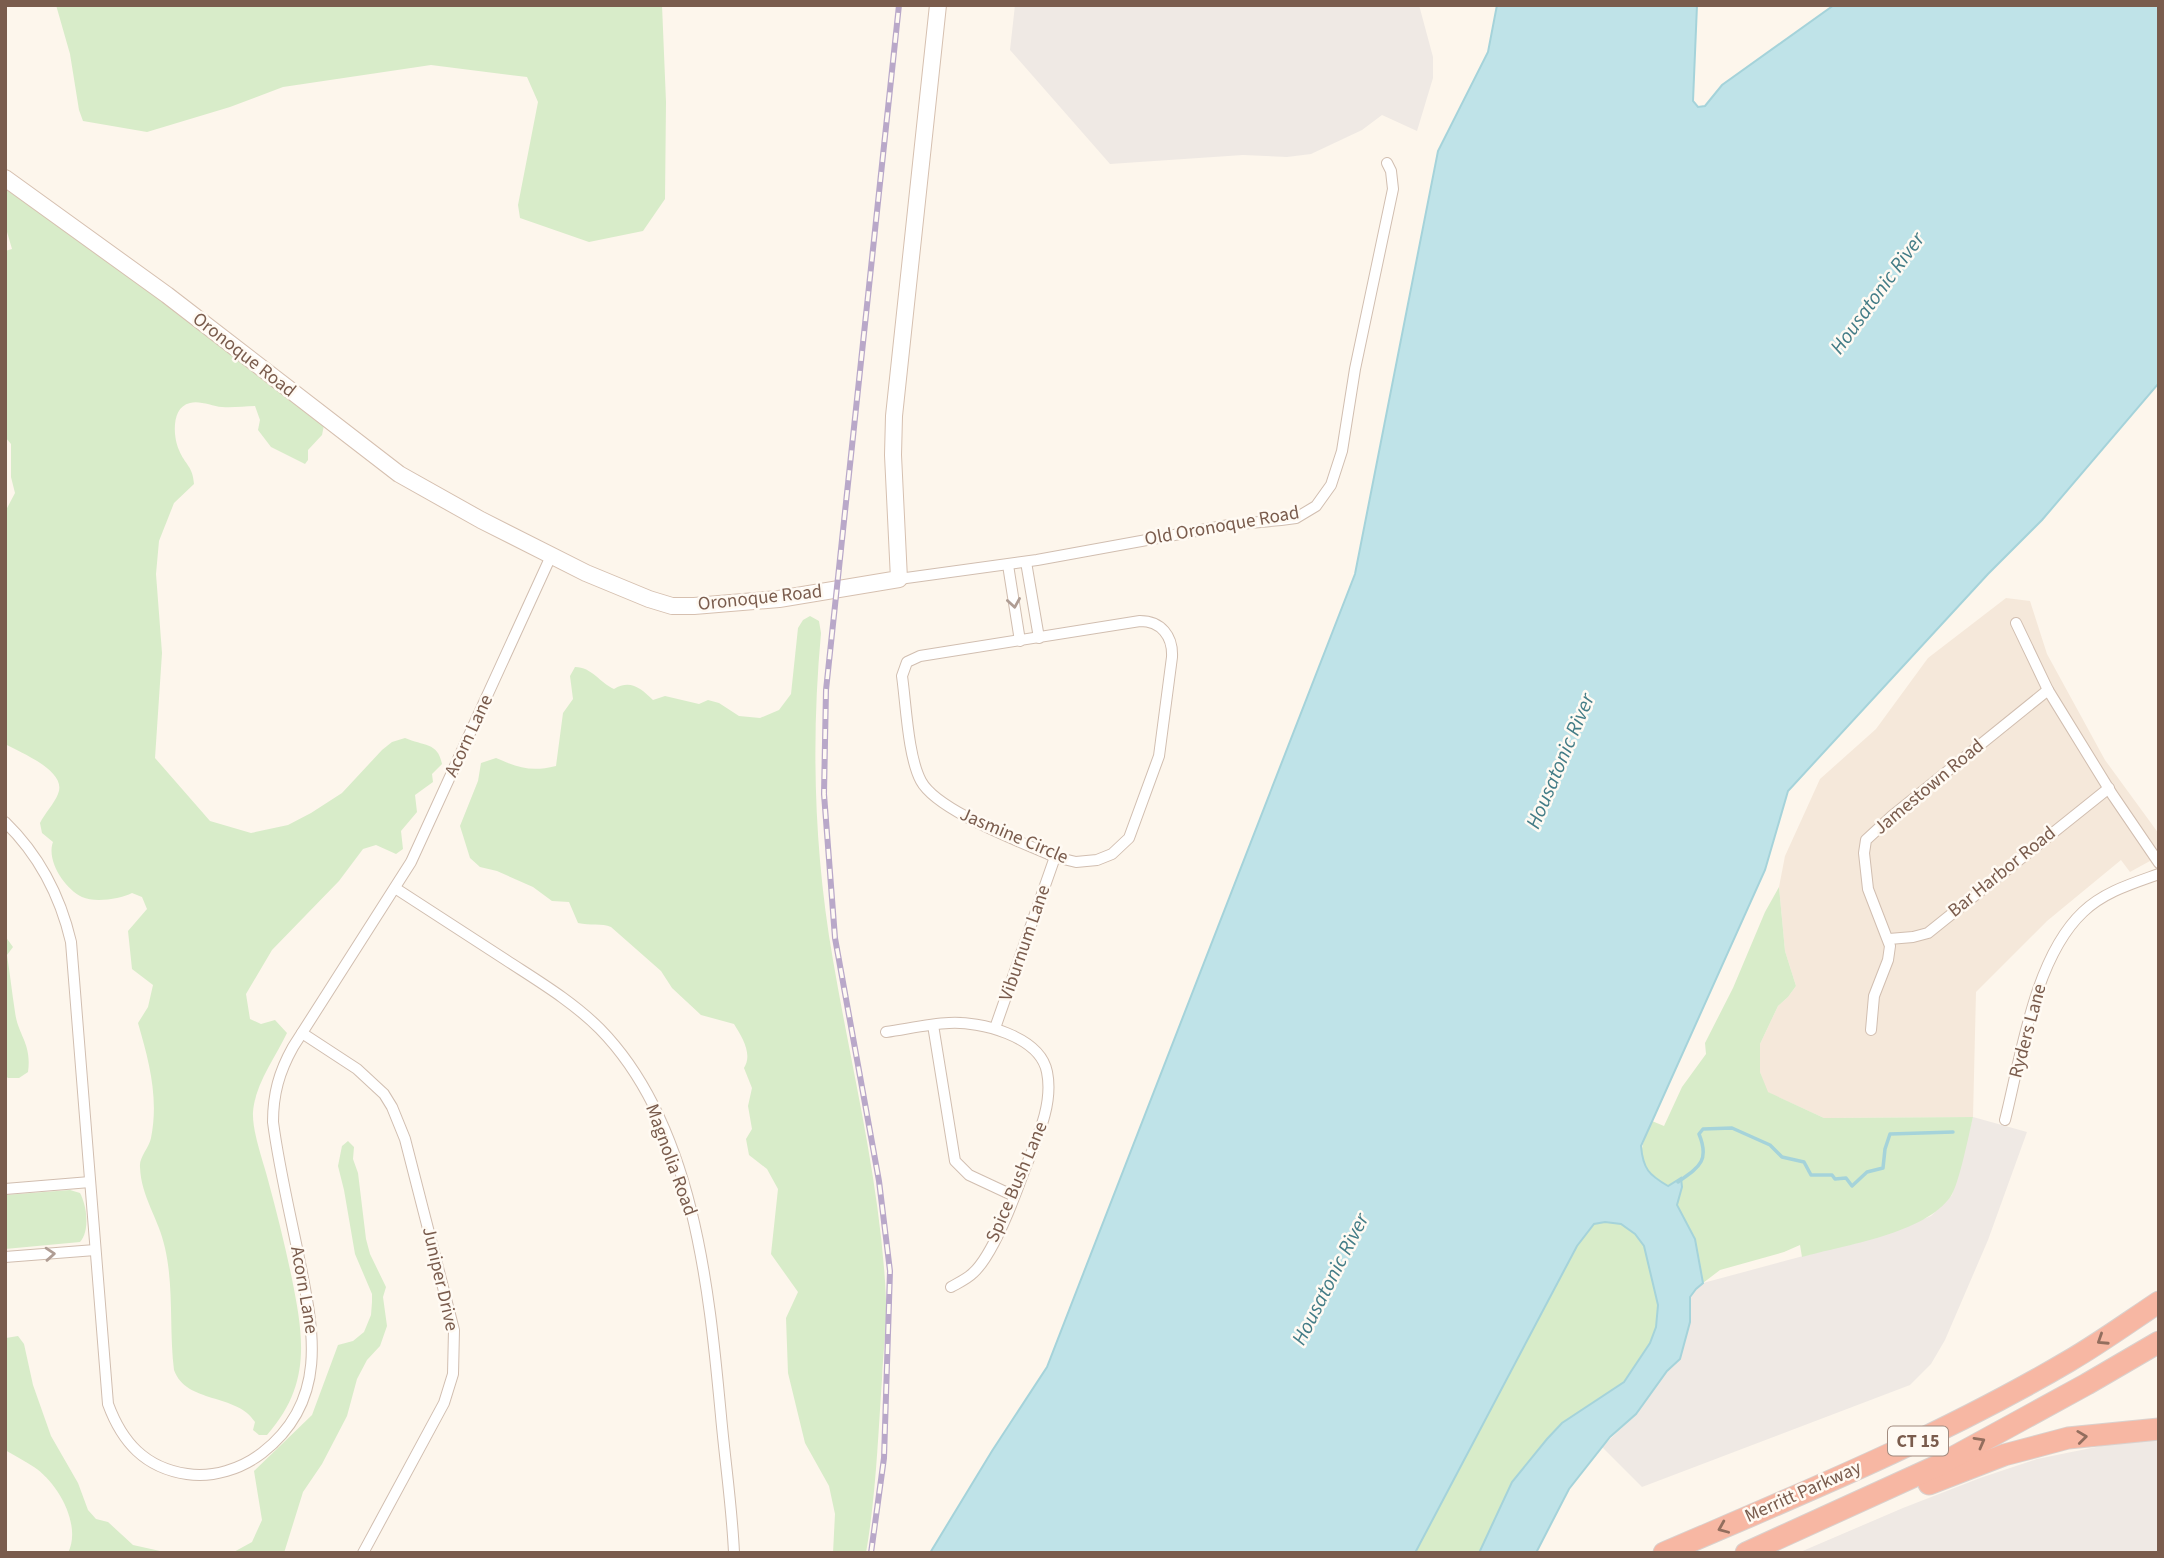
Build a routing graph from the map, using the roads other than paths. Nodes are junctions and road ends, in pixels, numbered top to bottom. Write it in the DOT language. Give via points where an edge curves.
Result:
graph roads {
  1 [pos="938,5"];
  2 [pos="1387,163"];
  3 [pos="5,178"];
  4 [pos="551,556"];
  5 [pos="1026,562"];
  6 [pos="1008,565"];
  7 [pos="899,579"];
  8 [pos="2016,624"];
  9 [pos="1039,638"];
  10 [pos="1020,641"];
  11 [pos="2048,690"];
  12 [pos="2109,788"];
  13 [pos="5,822"];
  14 [pos="1055,857"];
  15 [pos="2159,863"];
  16 [pos="2159,874"];
  17 [pos="395,888"];
  18 [pos="1889,939"];
  19 [pos="933,1025"];
  20 [pos="995,1028"];
  21 [pos="1871,1030"];
  22 [pos="886,1032"];
  23 [pos="302,1033"];
  24 [pos="2005,1120"];
  25 [pos="90,1182"];
  26 [pos="5,1189"];
  27 [pos="1014,1196"];
  28 [pos="95,1250"];
  29 [pos="5,1257"];
  30 [pos="951,1287"];
  31 [pos="2159,1302"];
  32 [pos="2159,1342"];
  33 [pos="2159,1429"];
  34 [pos="1809,1525"];
  35 [pos="363,1553"];
  36 [pos="734,1553"];
  37 [pos="1664,1553"];
  38 [pos="1746,1553"];
  1 -- 7 [label="street" via="894,416"];
  2 -- 5 [label="street, Old Oronoque Road" via="1393,179 1390,212 1342,451 1325,496 1296,518 1215,527"];
  3 -- 4 [label="street, Oronoque Road" via="167,295 399,474"];
  4 -- 7 [label="street, Oronoque Road" via="672,606 779,599"];
  4 -- 17 [label="street, Acorn Lane" via="418,849"];
  5 -- 6 [label="street, Old Oronoque Road"];
  5 -- 9 [label="street"];
  6 -- 7 [label="street, Old Oronoque Road"];
  6 -- 10 [label="street, one-way"];
  8 -- 11 [label="street"];
  9 -- 10 [label="street, Jasmine Circle"];
  9 -- 14 [label="street, Jasmine Circle" via="1146,621 1164,630 1172,651 1159,756 1129,838 1112,854 1097,860"];
  10 -- 14 [label="street, Jasmine Circle" via="920,656 907,662 902,676 915,763 921,782 939,802"];
  11 -- 12 [label="street"];
  11 -- 18 [label="street, Jamestown Road" via="1867,840 1868,890"];
  12 -- 15 [label="street"];
  12 -- 18 [label="street, Bar Harbor Road" via="1928,933"];
  13 -- 25 [label="street, Acorn Lane" via="43,868 67,926"];
  14 -- 20 [label="street, Viburnum Lane"];
  16 -- 24 [label="street, Ryders Lane" via="2107,894 2067,928 2037,989"];
  17 -- 23 [label="street, Acorn Lane"];
  17 -- 36 [label="street, Magnolia Road" via="583,1014 615,1046 650,1102 684,1187 705,1274"];
  18 -- 21 [label="street" via="1888,960 1874,996"];
  19 -- 20 [label="street, Spice Bush Lane" via="952,1022"];
  19 -- 22 [label="street, Spice Bush Lane"];
  19 -- 27 [label="street" via="955,1161 969,1175"];
  20 -- 27 [label="street, Spice Bush Lane" via="1034,1049 1047,1070 1044,1119"];
  23 -- 28 [label="street, Acorn Lane" via="278,1076 273,1122 311,1316 313,1367 299,1408 271,1446 243,1465 194,1475 160,1466 121,1434 108,1404"];
  23 -- 35 [label="street, Juniper Drive" via="357,1069 392,1107 405,1139 454,1330 453,1374 444,1403"];
  25 -- 26 [label="street"];
  25 -- 28 [label="street, Acorn Lane"];
  27 -- 30 [label="street, Spice Bush Lane" via="980,1265"];
  29 -- 28 [label="street, one-way"];
  31 -- 37 [label="highway, Merritt Parkway / CT 15, one-way" via="2071,1360 1929,1436"];
  34 -- 32 [label="highway, Merritt Parkway / CT 15, one-way" via="1939,1465"];
  34 -- 33 [label="highway, one-way" via="1851,1518 2004,1455 2068,1438"];
  34 -- 38 [label="highway, Merritt Parkway / CT 15"];
}
